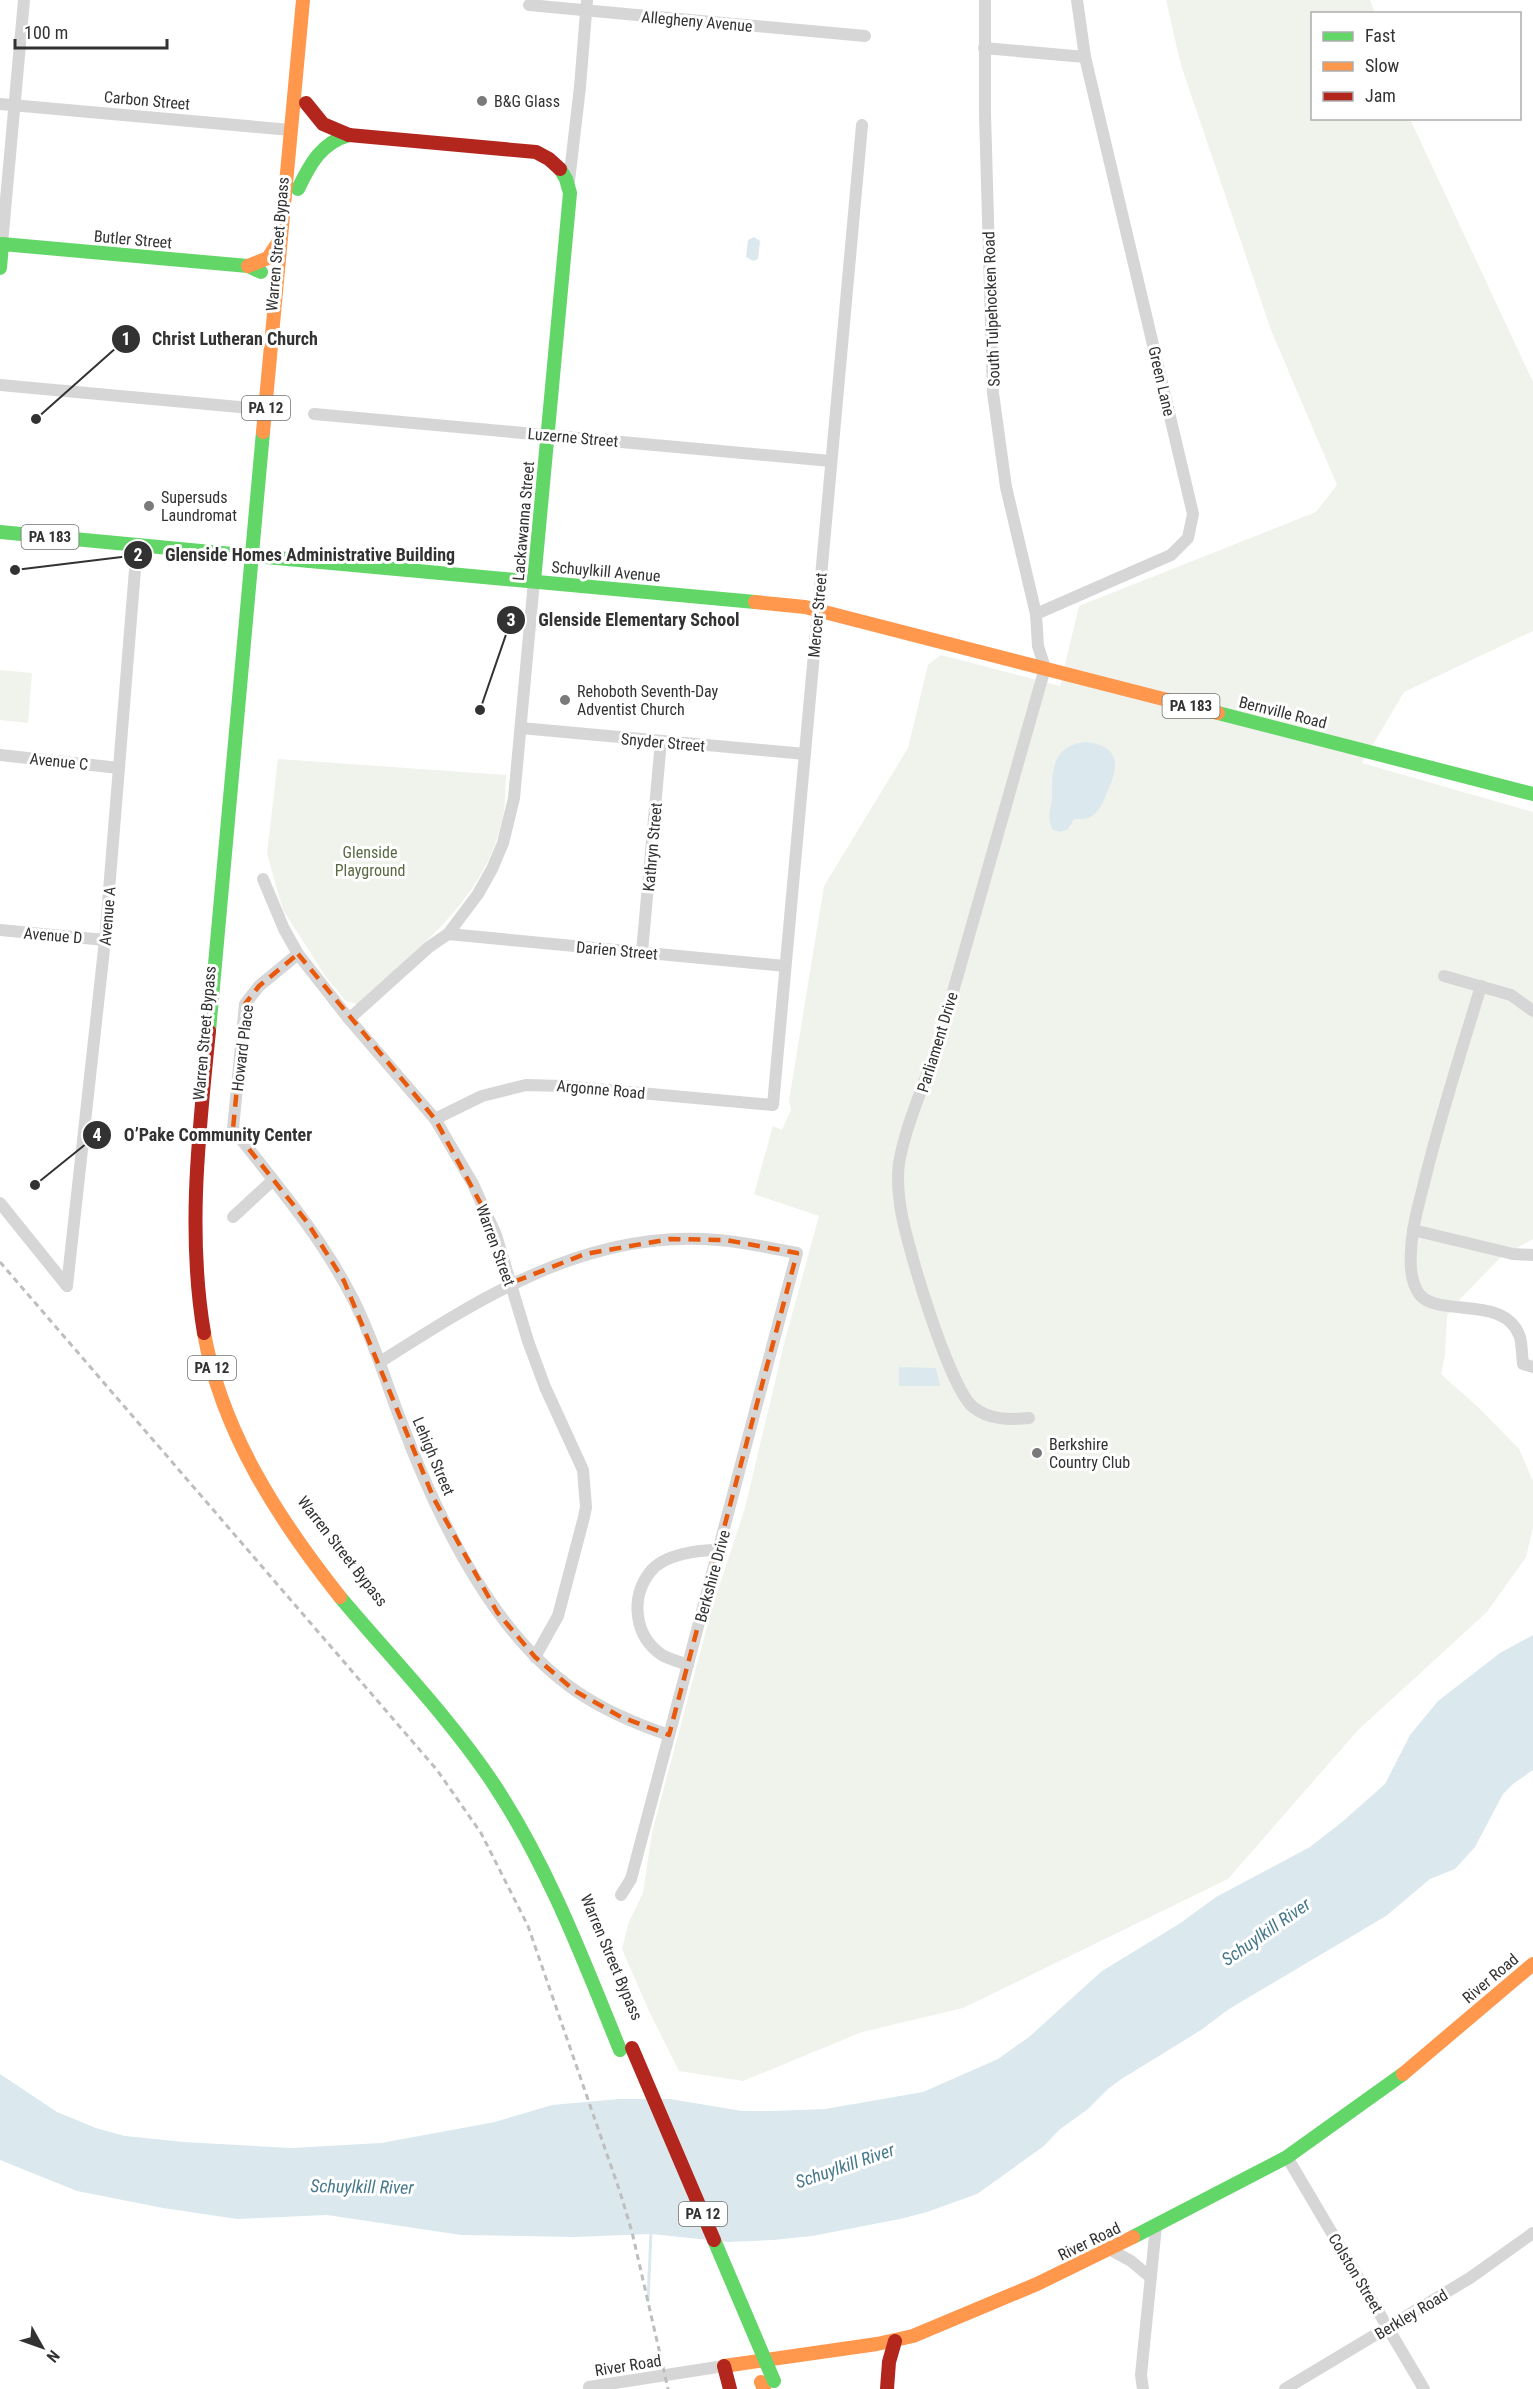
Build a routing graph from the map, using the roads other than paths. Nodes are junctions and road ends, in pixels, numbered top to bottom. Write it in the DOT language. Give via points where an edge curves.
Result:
graph roads {
  1 [pos="24,0"];
  2 [pos="303,0"];
  3 [pos="316,0"];
  4 [pos="985,0"];
  5 [pos="1077,0"];
  6 [pos="529,5"];
  7 [pos="587,5"];
  8 [pos="865,36"];
  9 [pos="984,48"];
  10 [pos="1085,57"];
  11 [pos="306,103"];
  12 [pos="0,104"];
  13 [pos="15,105"];
  14 [pos="862,125"];
  15 [pos="291,129"];
  16 [pos="349,135"];
  17 [pos="568,183"];
  18 [pos="298,189"];
  19 [pos="282,237"];
  20 [pos="1,244"];
  21 [pos="248,266"];
  22 [pos="0,268"];
  23 [pos="283,290"];
  24 [pos="0,385"];
  25 [pos="250,408"];
  26 [pos="314,414"];
  27 [pos="547,435"];
  28 [pos="831,461"];
  29 [pos="0,532"];
  30 [pos="137,545"];
  31 [pos="534,581"];
  32 [pos="818,610"];
  33 [pos="1036,614"];
  34 [pos="850,618"];
  35 [pos="1045,668"];
  36 [pos="521,728"];
  37 [pos="661,741"];
  38 [pos="0,754"];
  39 [pos="805,754"];
  40 [pos="119,768"];
  41 [pos="1533,794"];
  42 [pos="263,879"];
  43 [pos="0,930"];
  44 [pos="448,934"];
  45 [pos="105,940"];
  46 [pos="642,952"];
  47 [pos="298,954"];
  48 [pos="785,966"];
  49 [pos="1444,976"];
  50 [pos="1481,986"];
  51 [pos="1533,1011"];
  52 [pos="349,1019"];
  53 [pos="773,1105"];
  54 [pos="435,1119"];
  55 [pos="233,1130"];
  56 [pos="273,1180"];
  57 [pos="0,1203"];
  58 [pos="233,1217"];
  59 [pos="1413,1230"];
  60 [pos="1533,1254"];
  61 [pos="511,1283"];
  62 [pos="380,1362"];
  63 [pos="1533,1367"];
  64 [pos="1029,1418"];
  65 [pos="719,1550"];
  66 [pos="536,1657"];
  67 [pos="688,1665"];
  68 [pos="669,1736"];
  69 [pos="621,1895"];
  70 [pos="1533,1964"];
  71 [pos="1287,2157"];
  72 [pos="1156,2226"];
  73 [pos="1533,2233"];
  74 [pos="1109,2249"];
  75 [pos="1150,2277"];
  76 [pos="1389,2327"];
  77 [pos="895,2341"];
  78 [pos="724,2366"];
  79 [pos="769,2385"];
  80 [pos="589,2388"];
  81 [pos="723,2389"];
  82 [pos="730,2389"];
  83 [pos="887,2389"];
  84 [pos="896,2389"];
  85 [pos="1143,2389"];
  86 [pos="1285,2389"];
  87 [pos="1424,2389"];
  1 -- 13 [label="street"];
  2 -- 15 [label="main road, Warren Street Bypass / PA 12"];
  3 -- 11 [label="main road, Warren Street Bypass / PA 12"];
  4 -- 9 [label="street, South Tulpehocken Road"];
  5 -- 10 [label="street, Green Lane"];
  6 -- 7 [label="street, Allegheny Avenue"];
  7 -- 8 [label="street, Allegheny Avenue"];
  7 -- 17 [label="street, Lackawanna Street"];
  9 -- 10 [label="street"];
  9 -- 33 [label="street, South Tulpehocken Road" via="993,393 1006,487"];
  10 -- 33 [label="street, Green Lane" via="1193,514 1188,538 1172,555"];
  11 -- 16 [label="main road" via="323,125"];
  11 -- 18 [label="main road, Warren Street Bypass / PA 12"];
  12 -- 13 [label="street, Carbon Street"];
  13 -- 15 [label="street, Carbon Street"];
  13 -- 20 [label="street"];
  14 -- 28 [label="street, Mercer Street"];
  15 -- 19 [label="main road, Warren Street Bypass / PA 12"];
  16 -- 17 [label="main road" via="536,152 553,161"];
  16 -- 18 [label="main road" via="321,148"];
  17 -- 27 [label="main road, Lackawanna Street"];
  18 -- 23 [label="main road, Warren Street Bypass / PA 12"];
  19 -- 21 [label="main road" via="268,258"];
  19 -- 23 [label="main road, Warren Street Bypass / PA 12"];
  20 -- 21 [label="main road, Butler Street"];
  20 -- 22 [label="main road"];
  21 -- 23 [label="main road, Butler Street"];
  23 -- 79 [label="main road, Warren Street Bypass / PA 12, bridge" via="207,1185 208,1274 217,1337 243,1422 291,1512 350,1590 469,1731 516,1798 557,1873 626,2049"];
  24 -- 25 [label="street"];
  26 -- 27 [label="street, Luzerne Street"];
  27 -- 28 [label="street, Luzerne Street"];
  27 -- 31 [label="main road, Lackawanna Street"];
  28 -- 32 [label="street, Mercer Street"];
  29 -- 30 [label="main road, Schuylkill Avenue / PA 183"];
  30 -- 31 [label="main road, Schuylkill Avenue / PA 183, bridge"];
  30 -- 40 [label="street, Avenue A"];
  31 -- 32 [label="main road, Schuylkill Avenue / PA 183"];
  31 -- 36 [label="street, Lackawanna Street"];
  32 -- 34 [label="main road, Schuylkill Avenue / PA 183"];
  32 -- 39 [label="street, Mercer Street"];
  33 -- 35 [label="street" via="1038,646"];
  34 -- 35 [label="main road, Bernville Road / PA 183"];
  35 -- 41 [label="main road, Bernville Road / PA 183"];
  35 -- 64 [label="street, Parliament Drive" via="939,1042 904,1144 897,1185 917,1270 956,1382 971,1406 981,1412 1010,1420"];
  36 -- 37 [label="street, Snyder Street"];
  36 -- 44 [label="street, Lackawanna Street" via="514,798 502,843 478,894"];
  37 -- 39 [label="street, Snyder Street"];
  37 -- 46 [label="street, Kathryn Street"];
  38 -- 40 [label="street, Avenue C"];
  39 -- 48 [label="street, Mercer Street"];
  40 -- 45 [label="street, Avenue A"];
  42 -- 47 [label="street, Warren Street"];
  43 -- 45 [label="street, Avenue D"];
  44 -- 46 [label="street, Darien Street"];
  44 -- 52 [label="street, Lackawanna Street"];
  45 -- 57 [label="street, Avenue A" via="67,1286"];
  46 -- 48 [label="street, Darien Street"];
  47 -- 52 [label="street, Warren Street"];
  47 -- 55 [label="street, Howard Place" via="259,986 245,1004"];
  48 -- 53 [label="street, Mercer Street"];
  49 -- 50 [label="street"];
  50 -- 51 [label="street" via="1511,995"];
  50 -- 59 [label="street" via="1439,1122"];
  52 -- 54 [label="street, Warren Street"];
  53 -- 54 [label="street, Argonne Road" via="526,1085 482,1096"];
  54 -- 61 [label="street, Warren Street" via="489,1217"];
  55 -- 56 [label="street, Lehigh Street"];
  56 -- 58 [label="street"];
  56 -- 62 [label="street, Lehigh Street" via="332,1259"];
  59 -- 60 [label="street" via="1513,1254"];
  59 -- 63 [label="street" via="1412,1276 1421,1296 1442,1305 1488,1311 1513,1324 1520,1338 1523,1364"];
  61 -- 62 [label="street"];
  61 -- 65 [label="street, Berkshire Drive" via="585,1254 647,1241 726,1240 797,1253"];
  61 -- 66 [label="street, Warren Street" via="545,1387 583,1470 586,1507 558,1616"];
  62 -- 66 [label="street, Lehigh Street" via="418,1464 451,1534 497,1612"];
  65 -- 67 [label="street, Berkshire Drive"];
  65 -- 67 [label="street" via="699,1550 664,1561 650,1571 636,1600 638,1623 648,1641 662,1655"];
  66 -- 68 [label="street, Lehigh Street" via="591,1701"];
  67 -- 68 [label="street, Berkshire Drive"];
  68 -- 69 [label="street, Berkshire Drive" via="631,1879"];
  70 -- 71 [label="main road, River Road" via="1398,2078"];
  71 -- 72 [label="main road, River Road"];
  71 -- 76 [label="street, Colston Street"];
  72 -- 74 [label="main road, River Road"];
  72 -- 75 [label="street"];
  73 -- 76 [label="street, Berkley Road" via="1470,2278"];
  74 -- 75 [label="street"];
  74 -- 77 [label="main road, River Road" via="950,2322"];
  75 -- 85 [label="street"];
  76 -- 86 [label="street, Berkley Road"];
  76 -- 87 [label="street, Colston Street"];
  77 -- 78 [label="main road, River Road"];
  77 -- 83 [label="main road"];
  77 -- 84 [label="main road"];
  78 -- 80 [label="street, River Road"];
  78 -- 81 [label="main road"];
  78 -- 82 [label="main road"];
}
